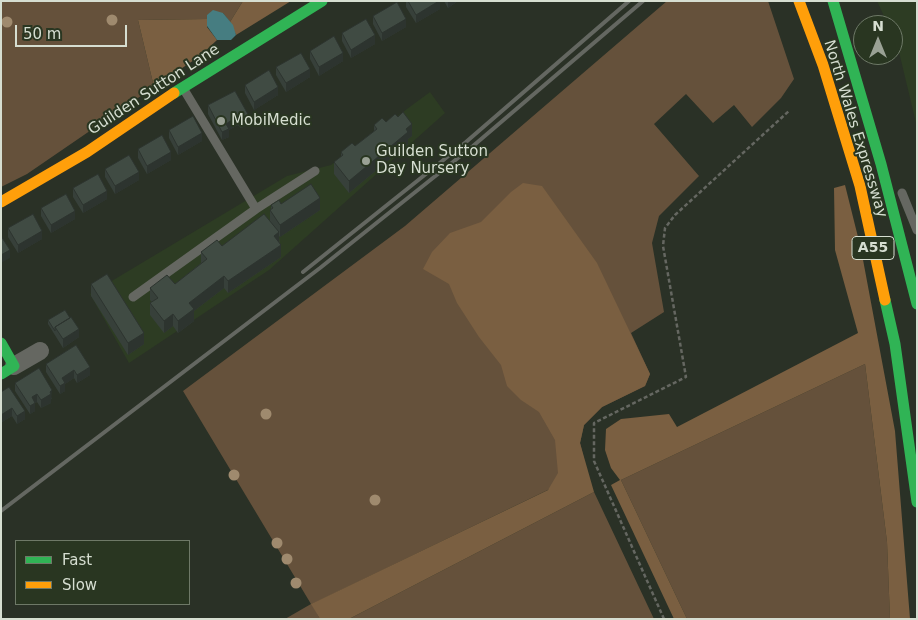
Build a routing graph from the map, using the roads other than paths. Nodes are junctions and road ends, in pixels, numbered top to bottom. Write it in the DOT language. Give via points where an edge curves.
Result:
graph roads {
  1 [pos="322,1"];
  2 [pos="799,1"];
  3 [pos="833,1"];
  4 [pos="842,25"];
  5 [pos="183,87"];
  6 [pos="891,163"];
  7 [pos="315,171"];
  8 [pos="898,181"];
  9 [pos="1,202"];
  10 [pos="256,209"];
  11 [pos="917,230"];
  12 [pos="133,297"];
  13 [pos="917,304"];
  14 [pos="40,350"];
  15 [pos="5,357"];
  16 [pos="917,502"];
  1 -- 5 [label="main road, Guilden Sutton Lane"];
  2 -- 16 [label="main road, North Wales Expressway / A55" via="860,186 895,344"];
  3 -- 4 [label="main road, North Wales Expressway / A55"];
  4 -- 6 [label="lane"];
  4 -- 13 [label="main road, North Wales Expressway / A55"];
  5 -- 9 [label="main road, Guilden Sutton Lane" via="87,152"];
  5 -- 10 [label="lane"];
  7 -- 10 [label="lane"];
  8 -- 11 [label="lane"];
  10 -- 12 [label="lane"];
  14 -- 15 [label="street"];
}
